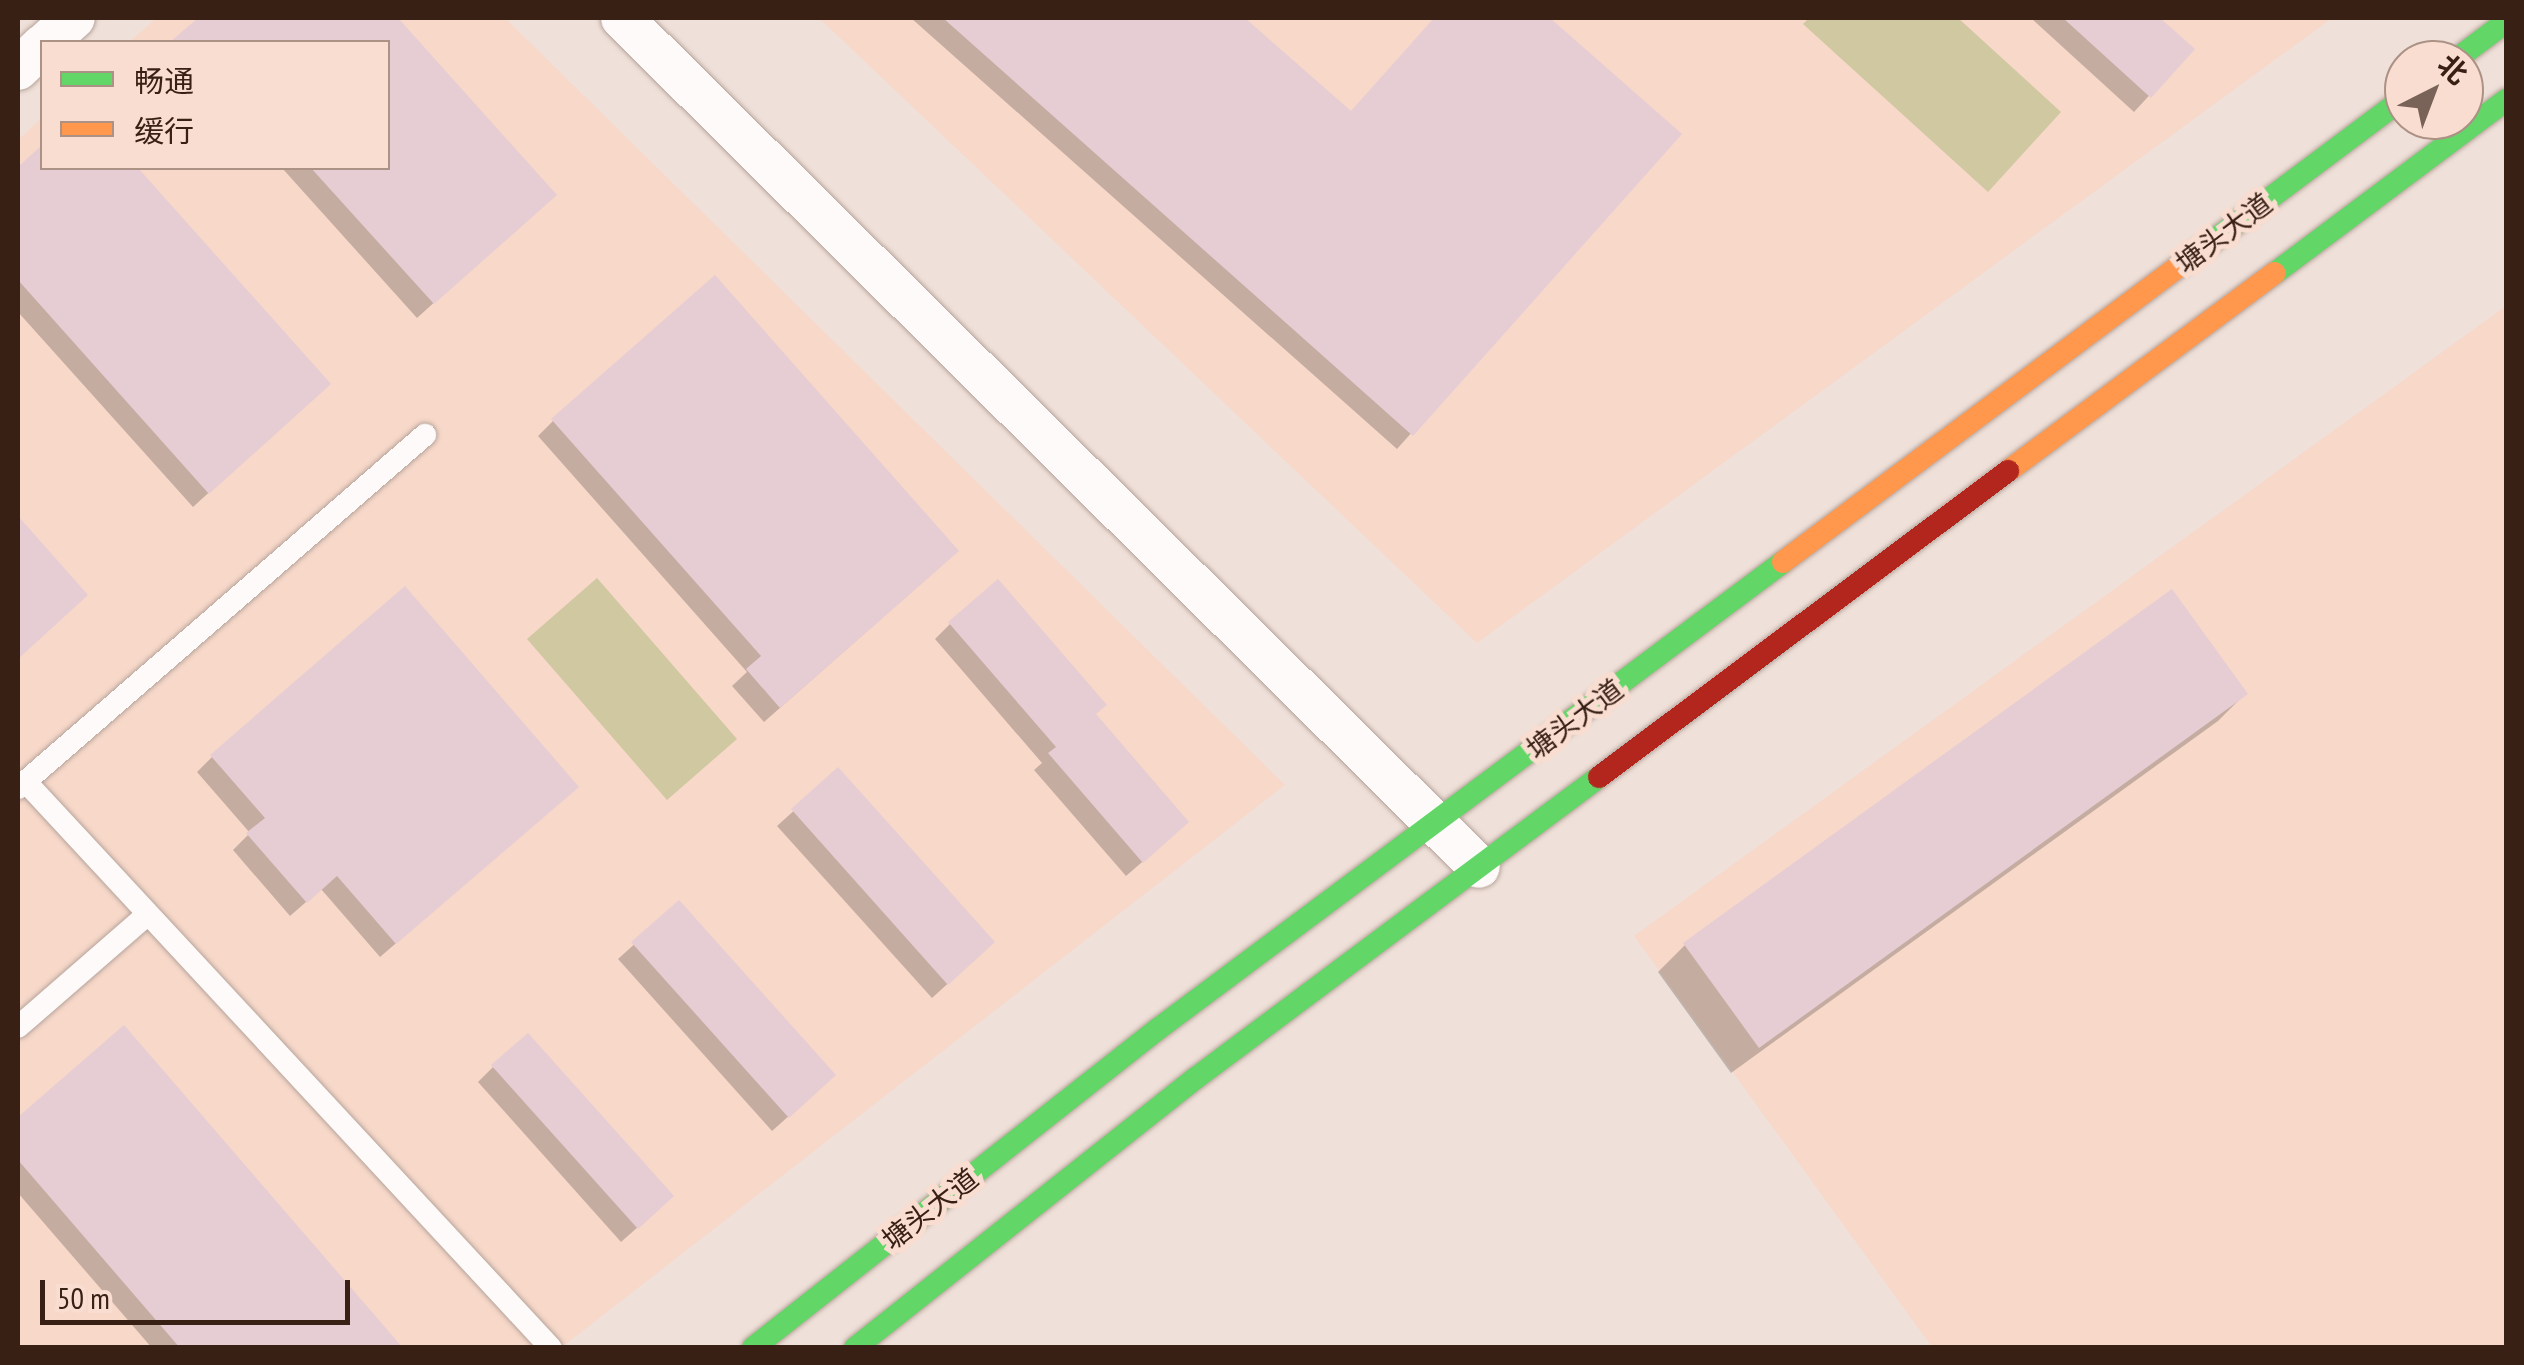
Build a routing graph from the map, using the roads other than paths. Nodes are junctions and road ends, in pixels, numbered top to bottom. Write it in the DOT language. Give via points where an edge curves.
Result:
graph roads {
  1 [pos="74,18"];
  2 [pos="622,18"];
  3 [pos="2506,22"];
  4 [pos="49,40"];
  5 [pos="2482,40"];
  6 [pos="40,49"];
  7 [pos="18,69"];
  8 [pos="2506,100"];
  9 [pos="2384,113"];
  10 [pos="425,435"];
  11 [pos="21,785"];
  12 [pos="1432,825"];
  13 [pos="1479,867"];
  14 [pos="148,914"];
  15 [pos="18,1027"];
  16 [pos="551,1348"];
  17 [pos="753,1348"];
  18 [pos="855,1348"];
  1 -- 4 [label="street"];
  2 -- 12 [label="street"];
  3 -- 5 [label="main road"];
  6 -- 7 [label="street"];
  8 -- 13 [label="main road"];
  9 -- 12 [label="main road, 塘头大道"];
  10 -- 11 [label="lane"];
  11 -- 14 [label="lane"];
  12 -- 13 [label="street"];
  12 -- 17 [label="main road, 塘头大道" via="1158,1029"];
  13 -- 18 [label="main road" via="1196,1078"];
  14 -- 15 [label="lane"];
  14 -- 16 [label="lane"];
}
